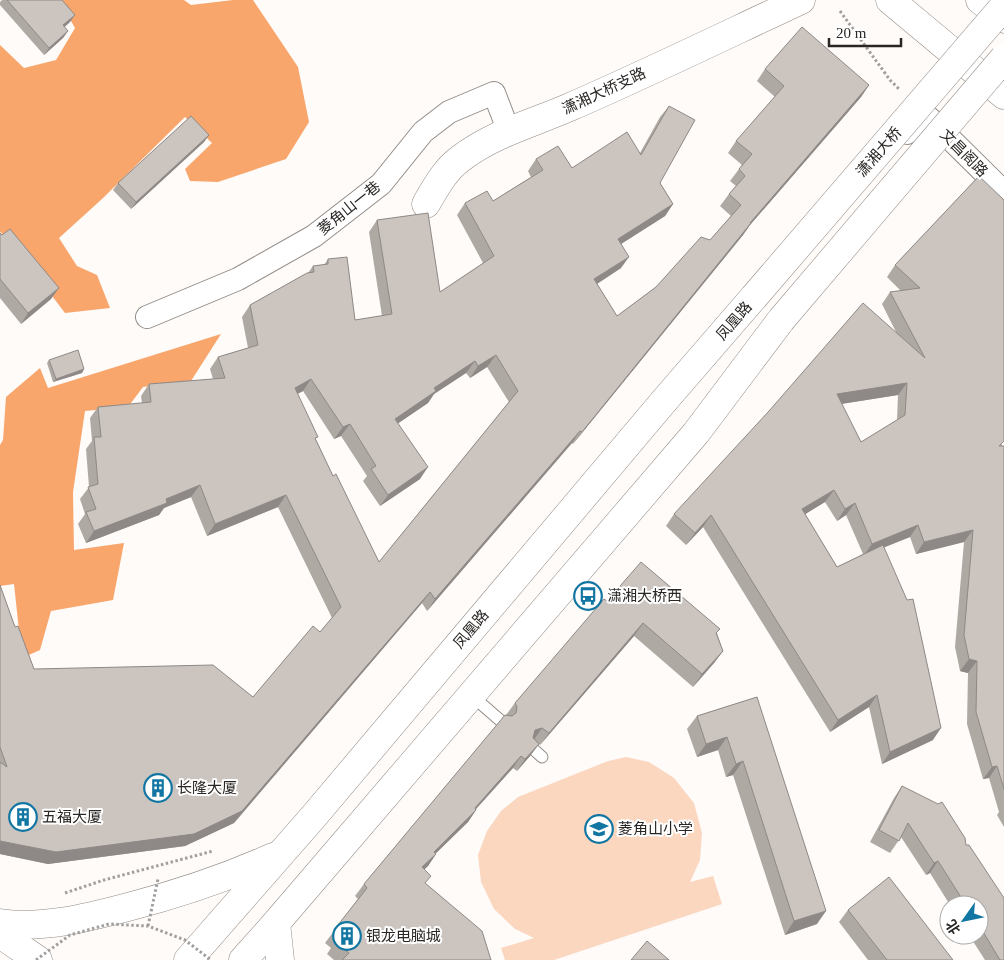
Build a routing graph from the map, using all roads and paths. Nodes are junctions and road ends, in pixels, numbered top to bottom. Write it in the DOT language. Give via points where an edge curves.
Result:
graph roads {
  1 [pos="801,0"];
  2 [pos="890,0"];
  3 [pos="980,0"];
  4 [pos="1004,6"];
  5 [pos="840,11"];
  6 [pos="1004,19"];
  7 [pos="1004,58"];
  8 [pos="1004,95"];
  9 [pos="924,113"];
  10 [pos="509,132"];
  11 [pos="1004,192"];
  12 [pos="853,198"];
  13 [pos="426,204"];
  14 [pos="754,297"];
  15 [pos="147,317"];
  16 [pos="471,695"];
  17 [pos="501,721"];
  18 [pos="532,748"];
  19 [pos="542,757"];
  20 [pos="219,850"];
  21 [pos="279,854"];
  22 [pos="158,879"];
  23 [pos="58,896"];
  24 [pos="0,923"];
  25 [pos="276,923"];
  26 [pos="148,926"];
  27 [pos="0,934"];
  28 [pos="37,960"];
  29 [pos="188,960"];
  30 [pos="211,960"];
  31 [pos="243,960"];
  32 [pos="280,960"];
  1 -- 10 [label="main road, 潇湘大桥支路"];
  2 -- 8 [label="main road"];
  3 -- 6 [label="main road"];
  4 -- 14 [label="main road, 潇湘大桥, bridge"];
  5 -- 9 [label="path" via="890,80"];
  7 -- 16 [label="main road, bridge" via="781,320 696,433"];
  9 -- 11 [label="street, 文昌阁路"];
  9 -- 12 [label="street"];
  10 -- 13 [label="main road, 潇湘大桥支路" via="459,159 441,178"];
  10 -- 15 [label="street, 菱角山一巷" via="494,93 449,112 423,132 381,184 314,236 238,279"];
  14 -- 21 [label="main road, 凤凰路"];
  16 -- 17 [label="lane"];
  16 -- 25 [label="main road"];
  18 -- 19 [label="lane"];
  20 -- 23 [label="path" via="104,880"];
  21 -- 24 [label="main road" via="209,884 104,913 42,925"];
  21 -- 29 [label="main road, 凤凰路"];
  22 -- 26 [label="path, bridge"];
  25 -- 31 [label="main road"];
  25 -- 32 [label="main road"];
  26 -- 28 [label="path, bridge" via="109,924 70,935"];
  26 -- 30 [label="path, bridge" via="185,940"];
  27 -- 28 [label="main road"];
}
